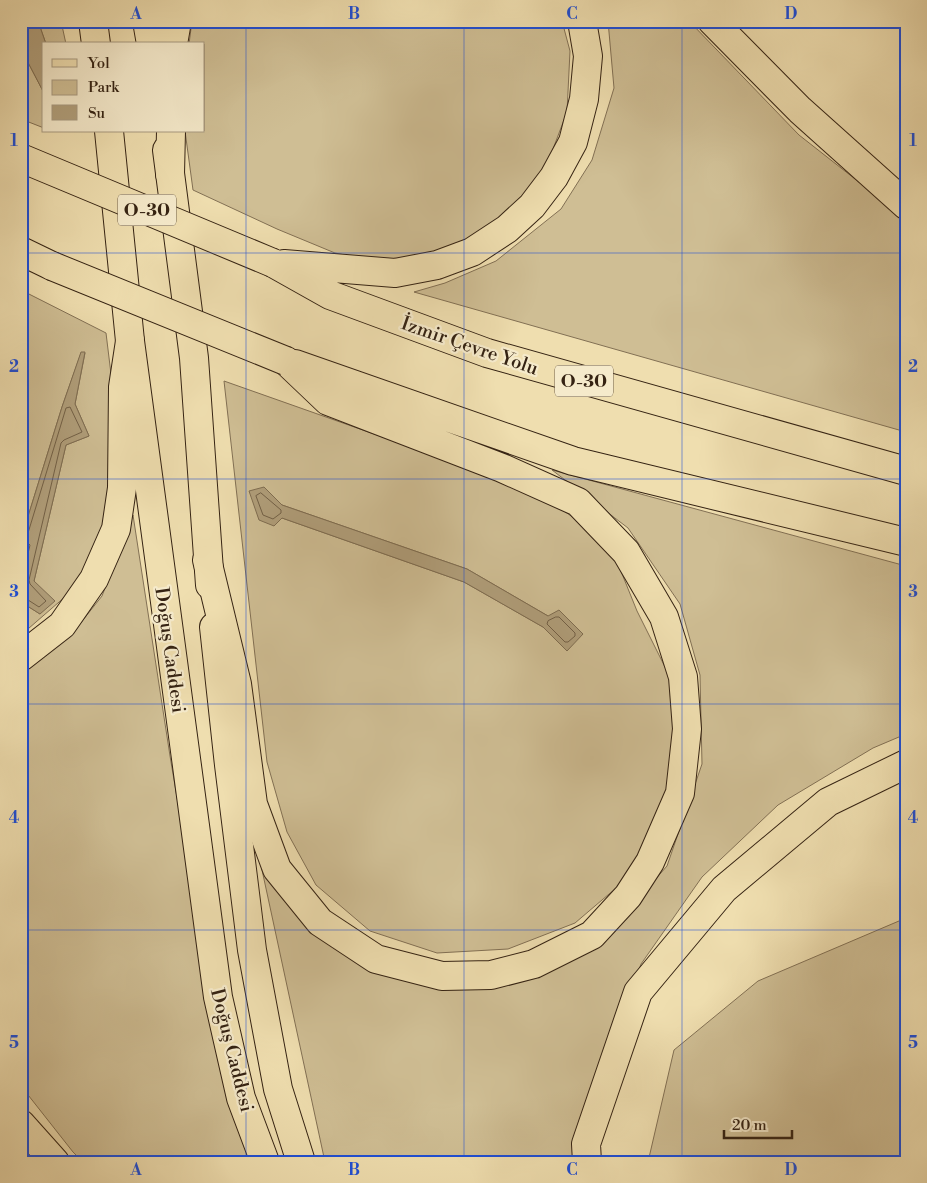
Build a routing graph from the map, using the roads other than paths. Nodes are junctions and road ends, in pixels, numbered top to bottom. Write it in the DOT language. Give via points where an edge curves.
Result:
graph roads {
  1 [pos="93,21"];
  2 [pos="147,21"];
  3 [pos="177,21"];
  4 [pos="582,21"];
  5 [pos="712,21"];
  6 [pos="96,42"];
  7 [pos="151,42"];
  8 [pos="173,42"];
  9 [pos="109,132"];
  10 [pos="164,132"];
  11 [pos="171,132"];
  12 [pos="21,158"];
  13 [pos="170,174"];
  14 [pos="906,205"];
  15 [pos="21,251"];
  16 [pos="273,263"];
  17 [pos="52,266"];
  18 [pos="21,272"];
  19 [pos="130,341"];
  20 [pos="286,361"];
  21 [pos="906,471"];
  22 [pos="906,542"];
  23 [pos="208,560"];
  24 [pos="21,657"];
  25 [pos="906,764"];
  26 [pos="21,1124"];
  27 [pos="55,1162"];
  28 [pos="265,1162"];
  29 [pos="301,1162"];
  30 [pos="587,1162"];
  1 -- 6 [label="main road"];
  2 -- 7 [label="main road"];
  3 -- 8 [label="main road"];
  4 -- 16 [label="main road" via="588,56 584,99 573,142 543,192 507,229 472,252 437,265 395,273"];
  5 -- 14 [label="main road" via="800,110"];
  9 -- 19 [label="main road, Doğuş Caddesi"];
  10 -- 13 [label="main road, Doğuş Caddesi"];
  11 -- 13 [label="main road"];
  12 -- 16 [label="main road, O-30, bridge"];
  13 -- 23 [label="main road, Doğuş Caddesi" via="194,358"];
  15 -- 17 [label="main road"];
  16 -- 21 [label="main road, İzmir Çevre Yolu / O-30" via="330,295 487,353"];
  17 -- 18 [label="main road"];
  17 -- 20 [label="main road, bridge"];
  19 -- 24 [label="main road" via="123,387 122,488 116,529 94,579 62,625"];
  19 -- 28 [label="main road, Doğuş Caddesi" via="218,997 241,1098"];
  20 -- 22 [label="main road" via="573,461"];
  20 -- 23 [label="main road" via="328,401 502,468 578,502 626,552 664,617 683,677 687,729 680,793 650,862 628,896 592,935 534,964 491,975 442,976 376,959 320,922 277,869 253,804 236,684"];
  23 -- 29 [label="main road, Doğuş Caddesi" via="228,765 252,950 278,1090"];
  25 -- 30 [label="main road" via="828,802 724,889 638,992 586,1144"];
  26 -- 27 [label="main road"];
}
